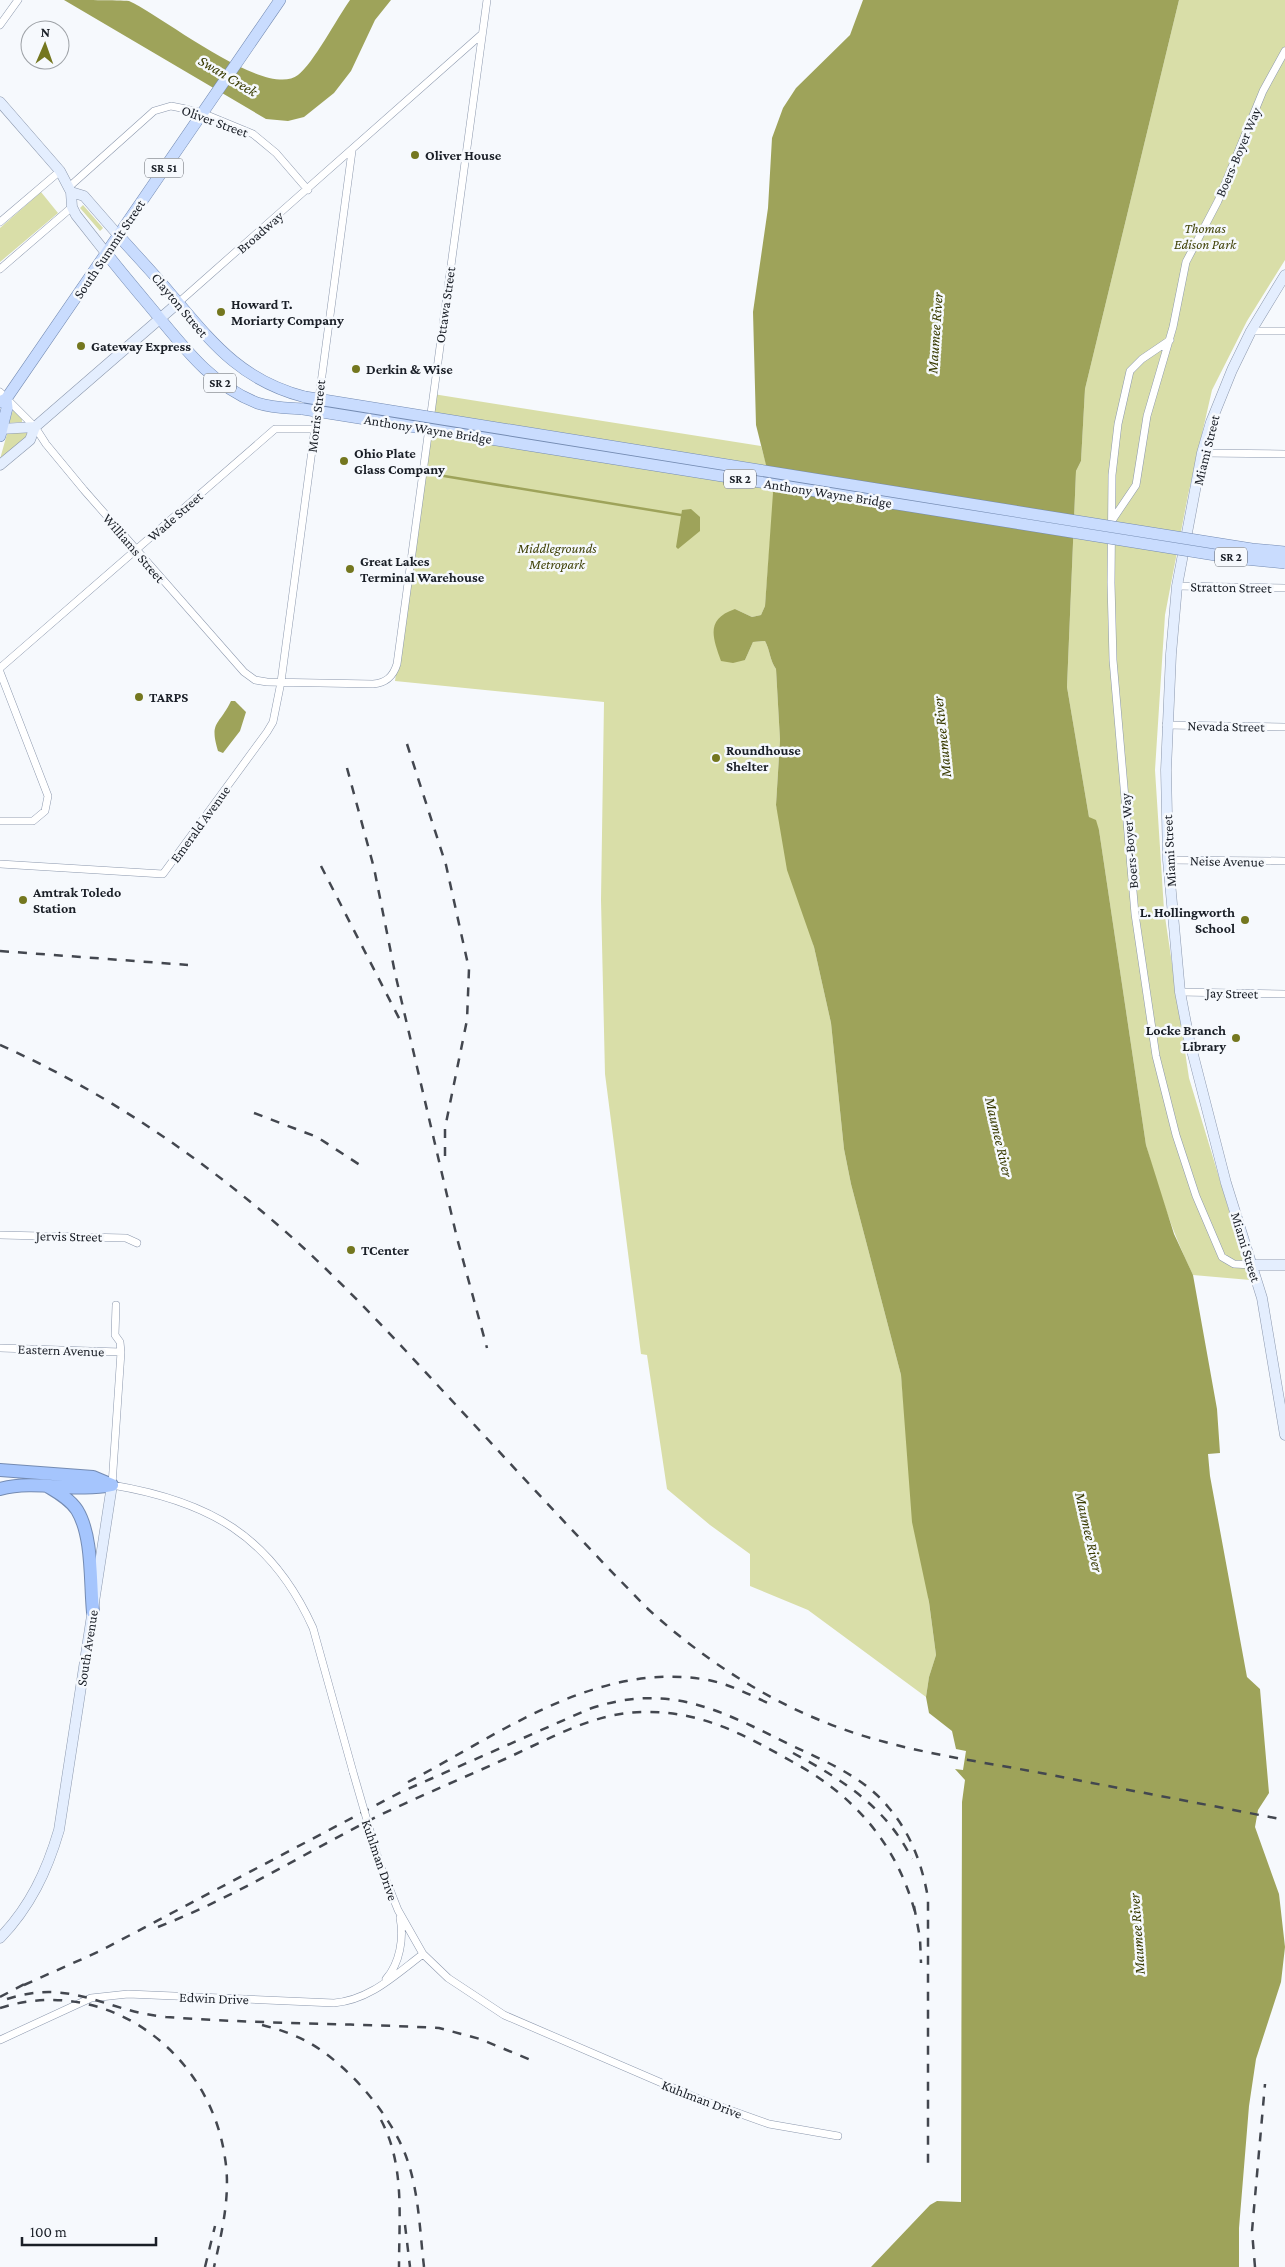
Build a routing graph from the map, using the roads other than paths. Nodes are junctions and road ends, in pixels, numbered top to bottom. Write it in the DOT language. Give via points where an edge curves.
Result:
graph roads {
  1 [pos="18,0"];
  2 [pos="280,0"];
  3 [pos="487,0"];
  4 [pos="0,25"];
  5 [pos="482,34"];
  6 [pos="1285,51"];
  7 [pos="0,102"];
  8 [pos="202,113"];
  9 [pos="352,151"];
  10 [pos="60,171"];
  11 [pos="70,190"];
  12 [pos="308,190"];
  13 [pos="72,207"];
  14 [pos="0,222"];
  15 [pos="118,235"];
  16 [pos="106,253"];
  17 [pos="0,269"];
  18 [pos="1285,276"];
  19 [pos="178,303"];
  20 [pos="160,319"];
  21 [pos="1251,331"];
  22 [pos="1285,331"];
  23 [pos="1170,340"];
  24 [pos="305,397"];
  25 [pos="2,398"];
  26 [pos="303,409"];
  27 [pos="35,427"];
  28 [pos="314,429"];
  29 [pos="1,431"];
  30 [pos="1202,453"];
  31 [pos="1285,454"];
  32 [pos="0,465"];
  33 [pos="1110,529"];
  34 [pos="1176,543"];
  35 [pos="136,550"];
  36 [pos="1285,552"];
  37 [pos="1285,563"];
  38 [pos="1177,586"];
  39 [pos="1285,588"];
  40 [pos="0,668"];
  41 [pos="0,672"];
  42 [pos="281,682"];
  43 [pos="1166,725"];
  44 [pos="1285,727"];
  45 [pos="0,821"];
  46 [pos="1168,860"];
  47 [pos="1285,861"];
  48 [pos="0,864"];
  49 [pos="1180,992"];
  50 [pos="1285,994"];
  51 [pos="0,1235"];
  52 [pos="137,1243"];
  53 [pos="1253,1265"];
  54 [pos="1285,1265"];
  55 [pos="116,1305"];
  56 [pos="0,1348"];
  57 [pos="121,1352"];
  58 [pos="1285,1435"];
  59 [pos="0,1470"];
  60 [pos="112,1485"];
  61 [pos="47,1486"];
  62 [pos="0,1489"];
  63 [pos="93,1612"];
  64 [pos="398,1910"];
  65 [pos="0,1938"];
  66 [pos="423,1954"];
  67 [pos="378,1988"];
  68 [pos="0,2040"];
  69 [pos="838,2136"];
  1 -- 4 [label="street"];
  2 -- 8 [label="main road, South Summit Street / SR 51"];
  3 -- 5 [label="street, Ottawa Street"];
  5 -- 9 [label="street, Broadway"];
  5 -- 42 [label="street, Ottawa Street" via="397,664 392,677 380,684"];
  6 -- 23 [label="street, Boers-Boyer Way" via="1218,200 1190,252"];
  7 -- 10 [label="street, Clayton Street"];
  8 -- 11 [label="street, Oliver Street" via="171,106 154,111"];
  8 -- 12 [label="street, Oliver Street" via="262,140"];
  8 -- 15 [label="main road, South Summit Street / SR 51"];
  9 -- 12 [label="street, Broadway"];
  9 -- 28 [label="street, Morris Street"];
  10 -- 11 [label="street, Clayton Street"];
  10 -- 14 [label="street"];
  11 -- 13 [label="street, Clayton Street"];
  11 -- 15 [label="street, Clayton Street" via="84,196"];
  12 -- 19 [label="street, Broadway"];
  13 -- 16 [label="street, Clayton Street"];
  13 -- 17 [label="street"];
  15 -- 16 [label="main road, South Summit Street"];
  15 -- 19 [label="main road, Clayton Street / SR 2"];
  16 -- 20 [label="main road, Clayton Street / SR 2"];
  16 -- 25 [label="main road, South Summit Street"];
  18 -- 21 [label="street, Miami Street"];
  19 -- 20 [label="street, Broadway"];
  19 -- 24 [label="main road, Clayton Street / SR 2" via="209,341 241,369 270,386"];
  20 -- 26 [label="main road, Clayton Street / SR 2" via="202,367 233,391 271,407"];
  20 -- 27 [label="street, Broadway"];
  21 -- 22 [label="street"];
  21 -- 30 [label="street, Miami Street" via="1217,405"];
  23 -- 33 [label="street, Boers-Boyer Way" via="1147,416 1136,485 1117,511"];
  23 -- 33 [label="street, Boers-Boyer Way" via="1136,364 1126,381 1112,475"];
  24 -- 34 [label="main road, Anthony Wayne Bridge / SR 2, bridge"];
  25 -- 27 [label="street, Williams Street"];
  25 -- 29 [label="main road, South Summit Street" via="7,408"];
  26 -- 34 [label="main road, Anthony Wayne Bridge / SR 2, bridge"];
  27 -- 29 [label="street"];
  27 -- 32 [label="street, Broadway" via="30,440"];
  27 -- 35 [label="street, Williams Street"];
  28 -- 35 [label="street, Wade Street" via="275,429"];
  28 -- 42 [label="street, Morris Street"];
  30 -- 31 [label="street"];
  30 -- 38 [label="street, Miami Street"];
  33 -- 53 [label="street, Boers-Boyer Way" via="1115,682 1135,914 1152,1033 1176,1135 1218,1252 1227,1262"];
  34 -- 36 [label="main road, SR 2, bridge"];
  34 -- 37 [label="main road, SR 2, bridge"];
  35 -- 40 [label="street, Wade Street"];
  35 -- 42 [label="street, Williams Street" via="244,672 255,680"];
  38 -- 39 [label="street, Stratton Street"];
  38 -- 43 [label="street, Miami Street"];
  41 -- 45 [label="street" via="48,796 42,815 34,821"];
  42 -- 48 [label="street, Emerald Avenue" via="273,722 267,732 164,874"];
  43 -- 44 [label="street, Nevada Street"];
  43 -- 46 [label="street, Miami Street"];
  46 -- 47 [label="street, Neise Avenue"];
  46 -- 49 [label="street, Miami Street"];
  49 -- 50 [label="street, Jay Street"];
  49 -- 53 [label="street, Miami Street" via="1221,1165"];
  51 -- 52 [label="street, Jervis Street" via="126,1238"];
  53 -- 54 [label="street"];
  53 -- 58 [label="street, Miami Street" via="1267,1325"];
  55 -- 57 [label="street, South Avenue" via="115,1335"];
  56 -- 57 [label="street, Eastern Avenue"];
  57 -- 60 [label="street, South Avenue"];
  59 -- 60 [label="highway" via="93,1477"];
  60 -- 61 [label="highway" via="92,1489"];
  60 -- 63 [label="street, South Avenue"];
  60 -- 64 [label="street, Kuhlman Drive, bridge" via="154,1492 206,1511 246,1536 264,1552 303,1606 380,1865"];
  61 -- 62 [label="highway" via="17,1484"];
  61 -- 63 [label="highway" via="76,1508 85,1526"];
  63 -- 65 [label="street, South Avenue" via="59,1830 52,1856 31,1898"];
  64 -- 66 [label="street, Kuhlman Drive"];
  64 -- 67 [label="street" via="402,1928 399,1954 389,1976"];
  66 -- 67 [label="street, Edwin Drive"];
  66 -- 69 [label="street, Kuhlman Drive" via="448,1978 512,2019 751,2118"];
  67 -- 68 [label="street, Edwin Drive" via="364,1997 334,2003 106,1995 91,1998"];
}
